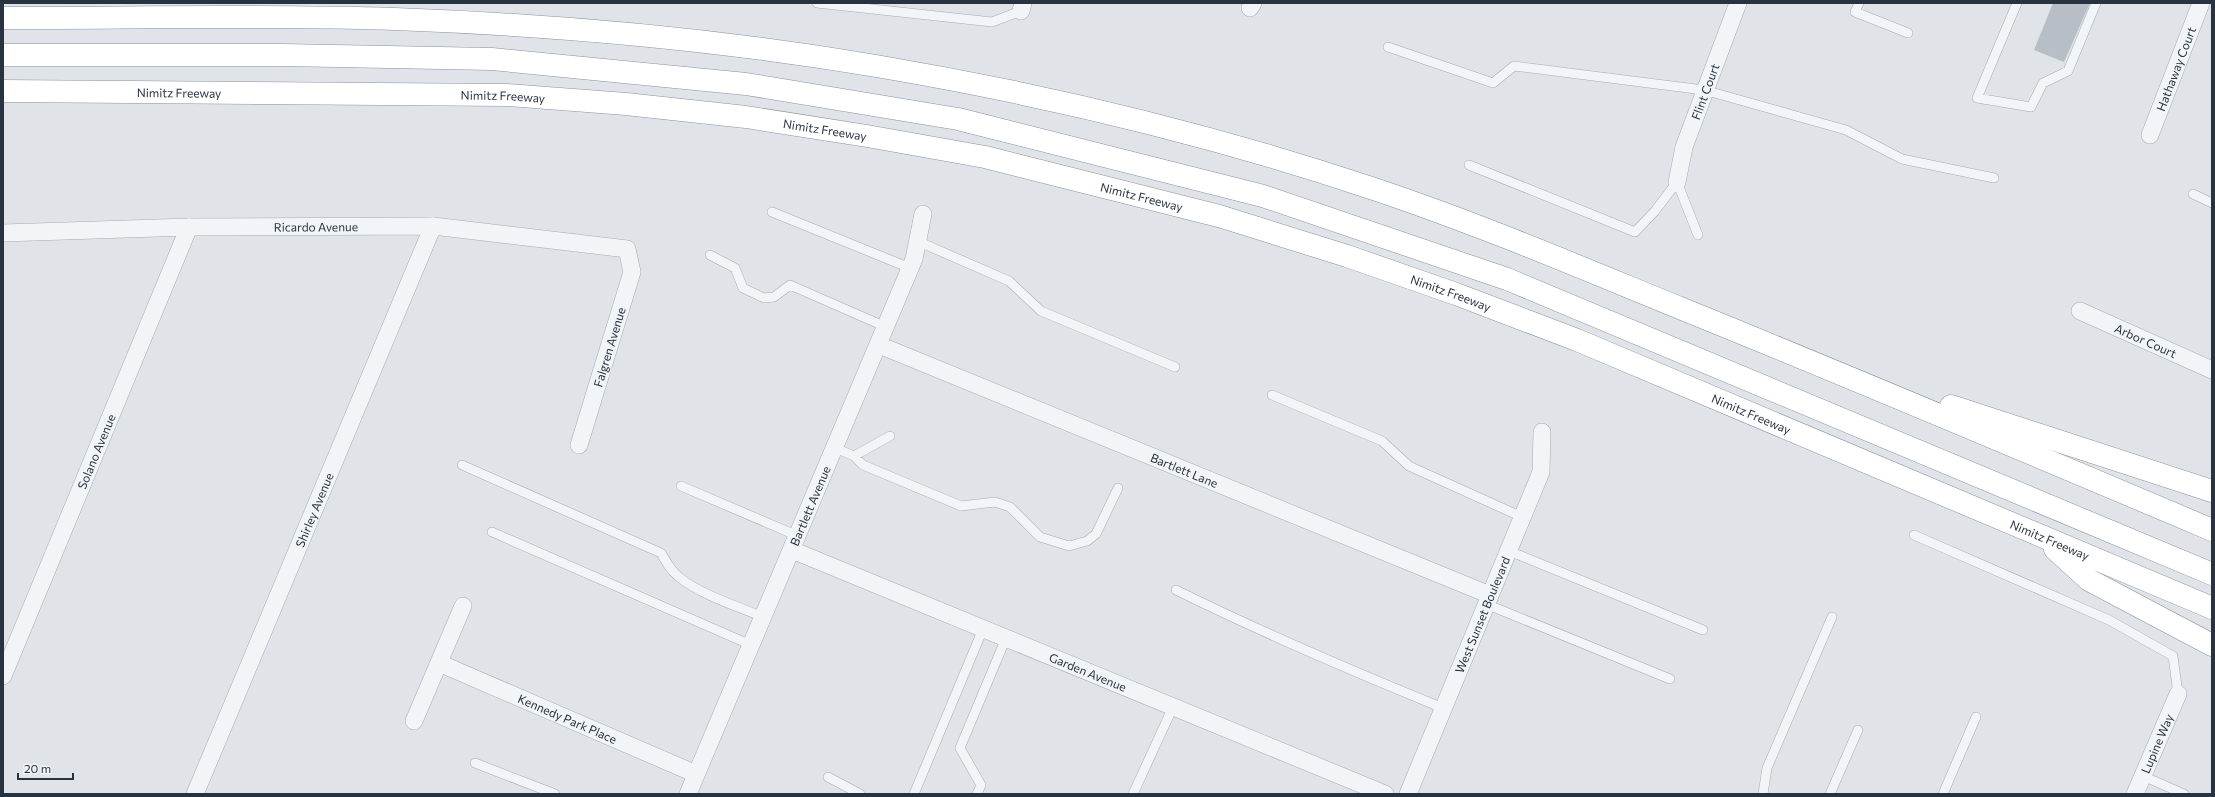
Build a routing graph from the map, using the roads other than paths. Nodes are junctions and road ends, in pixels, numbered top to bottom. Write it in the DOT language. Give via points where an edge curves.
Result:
graph roads {
  1 [pos="817,3"];
  2 [pos="1738,3"];
  3 [pos="1859,3"];
  4 [pos="2017,3"];
  5 [pos="2096,3"];
  6 [pos="2201,3"];
  7 [pos="1022,7"];
  8 [pos="3,18"];
  9 [pos="1908,33"];
  10 [pos="1388,47"];
  11 [pos="3,55"];
  12 [pos="1704,90"];
  13 [pos="3,91"];
  14 [pos="2150,135"];
  15 [pos="1469,165"];
  16 [pos="1994,178"];
  17 [pos="1677,182"];
  18 [pos="2192,194"];
  19 [pos="2212,203"];
  20 [pos="772,212"];
  21 [pos="923,214"];
  22 [pos="433,226"];
  23 [pos="189,227"];
  24 [pos="3,233"];
  25 [pos="1698,235"];
  26 [pos="917,241"];
  27 [pos="627,248"];
  28 [pos="710,255"];
  29 [pos="910,268"];
  30 [pos="2080,311"];
  31 [pos="886,326"];
  32 [pos="879,345"];
  33 [pos="1799,356"];
  34 [pos="1175,367"];
  35 [pos="2212,370"];
  36 [pos="1272,395"];
  37 [pos="1542,432"];
  38 [pos="890,436"];
  39 [pos="579,445"];
  40 [pos="835,448"];
  41 [pos="854,456"];
  42 [pos="462,465"];
  43 [pos="681,486"];
  44 [pos="1118,488"];
  45 [pos="2212,491"];
  46 [pos="1522,517"];
  47 [pos="2212,530"];
  48 [pos="492,532"];
  49 [pos="1914,535"];
  50 [pos="2044,538"];
  51 [pos="795,543"];
  52 [pos="1509,551"];
  53 [pos="2212,574"];
  54 [pos="1176,590"];
  55 [pos="1488,600"];
  56 [pos="463,606"];
  57 [pos="2212,608"];
  58 [pos="763,617"];
  59 [pos="1832,617"];
  60 [pos="983,629"];
  61 [pos="1703,630"];
  62 [pos="1006,638"];
  63 [pos="751,645"];
  64 [pos="2212,645"];
  65 [pos="438,663"];
  66 [pos="3,676"];
  67 [pos="1670,679"];
  68 [pos="2178,694"];
  69 [pos="1173,707"];
  70 [pos="1443,708"];
  71 [pos="1976,717"];
  72 [pos="414,721"];
  73 [pos="1858,730"];
  74 [pos="475,763"];
  75 [pos="696,774"];
  76 [pos="2143,776"];
  77 [pos="828,777"];
  78 [pos="195,794"];
  79 [pos="555,794"];
  80 [pos="688,794"];
  81 [pos="860,794"];
  82 [pos="914,794"];
  83 [pos="977,794"];
  84 [pos="1133,794"];
  85 [pos="1384,794"];
  86 [pos="1408,794"];
  87 [pos="1763,794"];
  88 [pos="1830,794"];
  89 [pos="1943,794"];
  90 [pos="2135,794"];
  91 [pos="2184,794"];
  1 -- 7 [label="lane" via="992,22"];
  2 -- 12 [label="street, Flint Court"];
  3 -- 9 [label="lane" via="1855,12"];
  4 -- 5 [label="lane" via="1977,98 2031,107 2043,83 2068,71"];
  6 -- 14 [label="street, Hathaway Court"];
  8 -- 33 [label="highway" via="297,17 521,24 761,48 1005,90 1242,148 1369,187 1480,228"];
  10 -- 12 [label="lane" via="1493,83 1514,66"];
  11 -- 53 [label="highway" via="283,55 492,59 746,84 958,119 1263,196 1507,279"];
  12 -- 16 [label="lane" via="1846,130 1902,159"];
  12 -- 17 [label="street, Flint Court" via="1684,146"];
  13 -- 50 [label="highway, Nimitz Freeway" via="507,95 746,117 985,157 1218,216 1347,256 1456,294 1577,340"];
  15 -- 17 [label="lane" via="1635,232"];
  17 -- 25 [label="lane"];
  18 -- 19 [label="lane"];
  20 -- 29 [label="lane"];
  21 -- 26 [label="street, Bartlett Avenue"];
  22 -- 23 [label="street, Ricardo Avenue"];
  22 -- 27 [label="street, Ricardo Avenue"];
  22 -- 78 [label="street, Shirley Avenue"];
  23 -- 24 [label="street, Ricardo Avenue"];
  23 -- 66 [label="street, Solano Avenue"];
  26 -- 29 [label="street, Bartlett Avenue"];
  26 -- 34 [label="lane" via="1009,282 1041,311"];
  27 -- 39 [label="street, Falgren Avenue" via="632,272"];
  28 -- 31 [label="lane" via="735,268 743,288 764,298 774,297 790,285"];
  29 -- 31 [label="street, Bartlett Avenue"];
  30 -- 35 [label="street, Arbor Court"];
  31 -- 32 [label="street, Bartlett Avenue"];
  32 -- 40 [label="street, Bartlett Avenue"];
  32 -- 55 [label="street, Bartlett Lane"];
  33 -- 45 [label="highway"];
  33 -- 47 [label="highway"];
  36 -- 46 [label="lane" via="1382,441 1409,466"];
  37 -- 46 [label="street, West Sunset Boulevard" via="1541,472"];
  38 -- 41 [label="lane"];
  40 -- 41 [label="lane"];
  40 -- 51 [label="street, Bartlett Avenue"];
  41 -- 44 [label="lane" via="863,465 961,506 995,502 1010,507 1040,537 1069,546 1087,541 1096,534"];
  42 -- 58 [label="lane" via="661,553 670,568 695,587"];
  43 -- 51 [label="lane"];
  46 -- 52 [label="street, West Sunset Boulevard"];
  48 -- 63 [label="lane"];
  49 -- 68 [label="lane" via="2109,620 2173,656"];
  50 -- 57 [label="highway, Nimitz Freeway"];
  50 -- 64 [label="highway" via="2089,580"];
  51 -- 58 [label="street, Bartlett Avenue"];
  51 -- 60 [label="street, Garden Avenue"];
  52 -- 55 [label="street, West Sunset Boulevard"];
  52 -- 61 [label="lane"];
  54 -- 70 [label="lane" via="1260,631"];
  55 -- 67 [label="lane"];
  55 -- 70 [label="street, West Sunset Boulevard"];
  56 -- 65 [label="street"];
  58 -- 63 [label="street, Bartlett Avenue"];
  59 -- 87 [label="lane" via="1767,768"];
  60 -- 62 [label="street, Garden Avenue"];
  60 -- 82 [label="lane"];
  62 -- 69 [label="street, Garden Avenue"];
  62 -- 83 [label="lane" via="960,748 981,785"];
  63 -- 75 [label="street, Bartlett Avenue"];
  65 -- 72 [label="street"];
  65 -- 75 [label="street, Kennedy Park Place"];
  68 -- 76 [label="street, Lupine Way"];
  69 -- 84 [label="lane"];
  69 -- 85 [label="street, Garden Avenue"];
  70 -- 86 [label="street, West Sunset Boulevard"];
  71 -- 89 [label="lane"];
  73 -- 88 [label="lane"];
  74 -- 79 [label="lane"];
  75 -- 80 [label="street, Bartlett Avenue"];
  76 -- 90 [label="street, Lupine Way"];
  76 -- 91 [label="lane"];
  77 -- 81 [label="lane"];
}
